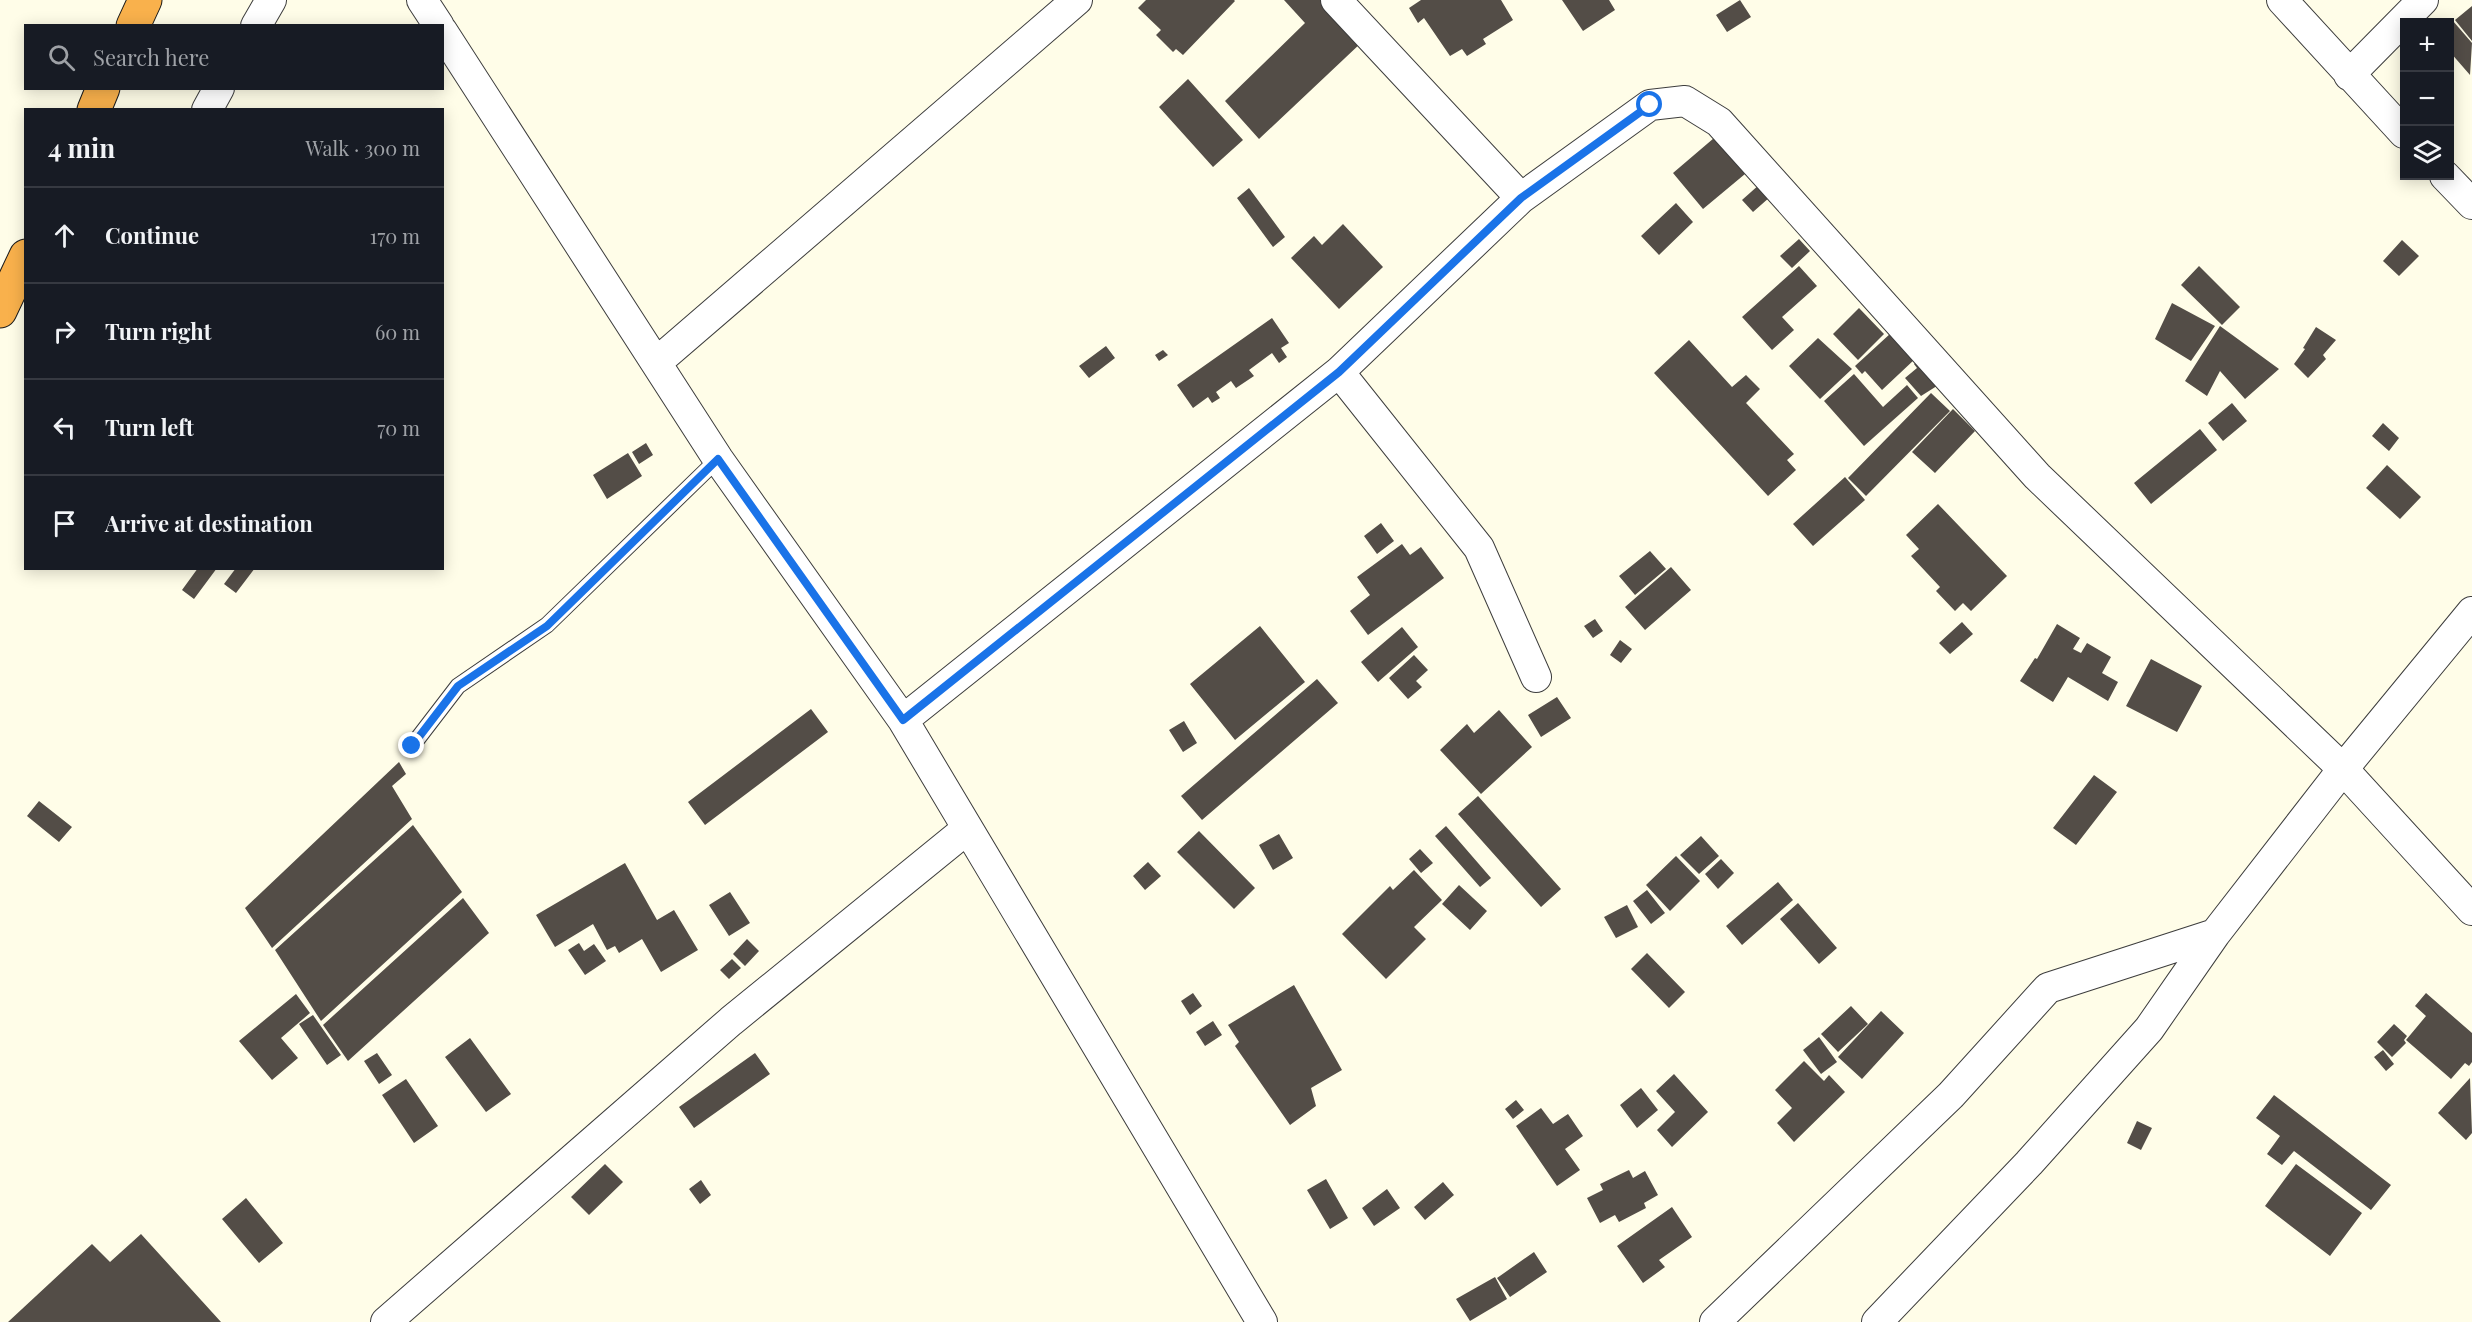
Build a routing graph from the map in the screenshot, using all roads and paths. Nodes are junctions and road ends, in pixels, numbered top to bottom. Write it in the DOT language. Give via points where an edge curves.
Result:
graph roads {
  1 [pos="145,0"];
  2 [pos="271,0"];
  3 [pos="422,0"];
  4 [pos="1077,0"];
  5 [pos="1336,0"];
  6 [pos="2282,0"];
  7 [pos="2423,0"];
  8 [pos="134,24"];
  9 [pos="257,24"];
  10 [pos="438,24"];
  11 [pos="444,34"];
  12 [pos="2349,75"];
  13 [pos="103,90"];
  14 [pos="218,90"];
  15 [pos="95,108"];
  16 [pos="208,108"];
  17 [pos="2400,129"];
  18 [pos="2449,180"];
  19 [pos="1521,198"];
  20 [pos="2472,204"];
  21 [pos="24,260"];
  22 [pos="0,311"];
  23 [pos="657,362"];
  24 [pos="1339,372"];
  25 [pos="718,459"];
  26 [pos="2472,612"];
  27 [pos="1536,677"];
  28 [pos="903,720"];
  29 [pos="412,746"];
  30 [pos="2343,769"];
  31 [pos="967,829"];
  32 [pos="2472,910"];
  33 [pos="2215,934"];
  34 [pos="386,1322"];
  35 [pos="1262,1322"];
  36 [pos="1715,1322"];
  37 [pos="1877,1322"];
  1 -- 8 [label="highway"];
  2 -- 9 [label="street"];
  3 -- 10 [label="street"];
  4 -- 23 [label="street"];
  5 -- 19 [label="street"];
  6 -- 12 [label="street"];
  7 -- 12 [label="street"];
  11 -- 23 [label="street"];
  12 -- 17 [label="street"];
  13 -- 15 [label="highway"];
  14 -- 16 [label="street"];
  18 -- 20 [label="street"];
  19 -- 24 [label="street"];
  19 -- 30 [label="street" via="1650,105 1685,101 1719,122 2037,476"];
  21 -- 22 [label="highway"];
  23 -- 25 [label="street"];
  24 -- 27 [label="street" via="1479,548"];
  24 -- 28 [label="street"];
  25 -- 28 [label="street"];
  25 -- 29 [label="lane" via="547,626 458,686"];
  26 -- 30 [label="street"];
  28 -- 31 [label="street"];
  30 -- 32 [label="street"];
  30 -- 33 [label="street"];
  31 -- 34 [label="street" via="731,1021"];
  31 -- 35 [label="street"];
  33 -- 36 [label="street" via="2049,988 1951,1095"];
  33 -- 37 [label="street" via="2149,1029 2029,1163"];
}
